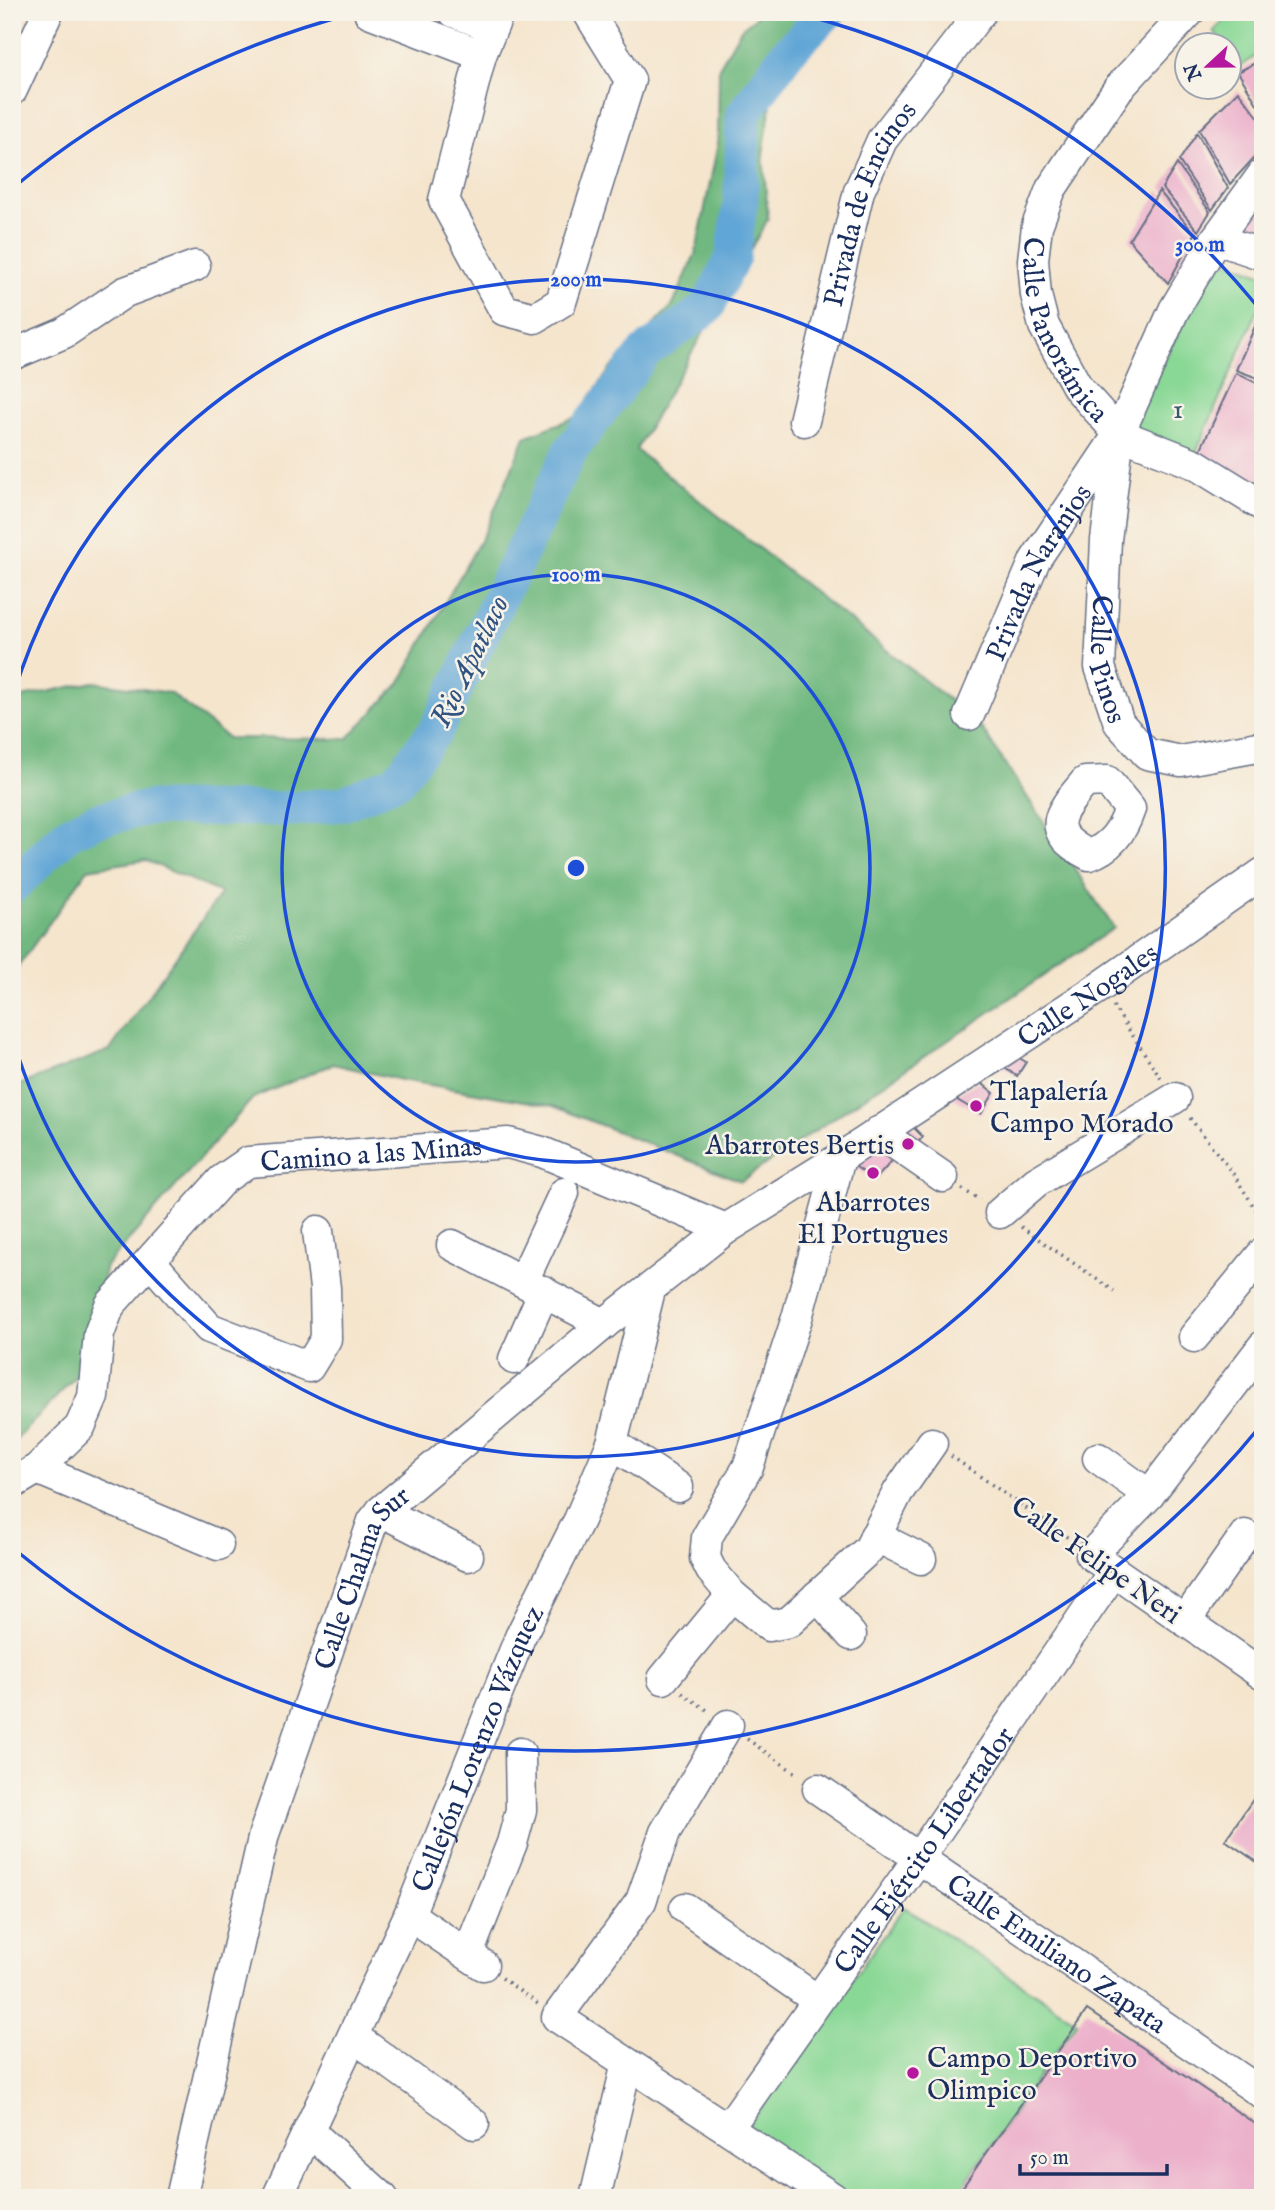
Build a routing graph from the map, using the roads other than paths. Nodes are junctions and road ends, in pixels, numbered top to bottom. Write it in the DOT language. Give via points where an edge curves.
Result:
graph roads {
  1 [pos="48,12"];
  2 [pos="369,12"];
  3 [pos="454,12"];
  4 [pos="588,12"];
  5 [pos="981,12"];
  6 [pos="1189,12"];
  7 [pos="496,20"];
  8 [pos="481,55"];
  9 [pos="12,90"];
  10 [pos="1263,174"];
  11 [pos="1216,239"];
  12 [pos="1263,255"];
  13 [pos="195,266"];
  14 [pos="12,355"];
  15 [pos="804,421"];
  16 [pos="1119,434"];
  17 [pos="1263,506"];
  18 [pos="969,715"];
  19 [pos="1263,746"];
  20 [pos="1147,754"];
  21 [pos="1118,793"];
  22 [pos="1263,873"];
  23 [pos="1175,1098"];
  24 [pos="878,1132"];
  25 [pos="840,1158"];
  26 [pos="943,1177"];
  27 [pos="564,1193"];
  28 [pos="1000,1213"];
  29 [pos="726,1229"];
  30 [pos="318,1231"];
  31 [pos="452,1245"];
  32 [pos="1263,1253"];
  33 [pos="150,1261"];
  34 [pos="533,1286"];
  35 [pos="650,1290"];
  36 [pos="604,1324"];
  37 [pos="1194,1337"];
  38 [pos="1263,1346"];
  39 [pos="514,1359"];
  40 [pos="612,1443"];
  41 [pos="932,1443"];
  42 [pos="1098,1458"];
  43 [pos="25,1476"];
  44 [pos="678,1487"];
  45 [pos="1149,1495"];
  46 [pos="381,1511"];
  47 [pos="1245,1535"];
  48 [pos="872,1542"];
  49 [pos="218,1545"];
  50 [pos="468,1556"];
  51 [pos="921,1559"];
  52 [pos="1103,1563"];
  53 [pos="732,1595"];
  54 [pos="817,1597"];
  55 [pos="1185,1621"];
  56 [pos="851,1635"];
  57 [pos="1263,1675"];
  58 [pos="663,1679"];
  59 [pos="728,1725"];
  60 [pos="520,1753"];
  61 [pos="818,1789"];
  62 [pos="918,1859"];
  63 [pos="685,1908"];
  64 [pos="409,1915"];
  65 [pos="817,2000"];
  66 [pos="354,2037"];
  67 [pos="627,2063"];
  68 [pos="1263,2094"];
  69 [pos="474,2123"];
  70 [pos="728,2128"];
  71 [pos="310,2131"];
  72 [pos="181,2198"];
  73 [pos="277,2198"];
  74 [pos="383,2198"];
  75 [pos="595,2198"];
  76 [pos="833,2198"];
  1 -- 9 [label="street"];
  2 -- 8 [label="street"];
  3 -- 7 [label="street"];
  4 -- 8 [label="street" via="630,80 561,302 535,318 504,310 444,200"];
  5 -- 15 [label="street, Privada de Encinos" via="882,140 859,191"];
  6 -- 16 [label="street, Calle Panorámica" via="1118,89 1051,190 1037,226 1033,260 1044,326 1079,388"];
  7 -- 8 [label="street"];
  10 -- 11 [label="street"];
  11 -- 12 [label="street"];
  11 -- 16 [label="street" via="1174,310"];
  13 -- 14 [label="street" via="125,292 64,333"];
  16 -- 17 [label="street" via="1195,464"];
  16 -- 18 [label="street, Privada Naranjos" via="1035,560"];
  16 -- 20 [label="street, Calle Pinos" via="1106,540 1100,667 1119,723"];
  19 -- 20 [label="street, Calle Pinos" via="1181,761"];
  20 -- 21 [label="street"];
  22 -- 24 [label="street, Calle Nogales"];
  23 -- 28 [label="street" via="1036,1182"];
  24 -- 25 [label="street, Calle Nogales"];
  24 -- 26 [label="street"];
  25 -- 29 [label="street, Calle Chalma Sur"];
  25 -- 53 [label="street" via="797,1318 748,1467 707,1537 705,1558"];
  27 -- 34 [label="street"];
  29 -- 33 [label="street, Camino a las Minas" via="542,1152 508,1143 248,1162 222,1180"];
  29 -- 35 [label="street, Calle Chalma Sur"];
  30 -- 33 [label="street" via="326,1339 309,1367 209,1328"];
  31 -- 34 [label="street"];
  32 -- 37 [label="street"];
  33 -- 43 [label="street, Camino a las Minas" via="110,1305 99,1334 93,1397 80,1427"];
  34 -- 36 [label="street"];
  34 -- 39 [label="street"];
  35 -- 36 [label="street, Calle Chalma Sur"];
  35 -- 40 [label="street, Callejón Lorenzo Vázquez"];
  36 -- 46 [label="street, Calle Chalma Sur"];
  38 -- 45 [label="street, Calle Ejército Libertador"];
  40 -- 44 [label="street"];
  40 -- 64 [label="street, Callejón Lorenzo Vázquez" via="520,1637"];
  41 -- 48 [label="street" via="898,1492"];
  42 -- 45 [label="street"];
  43 -- 49 [label="street"];
  45 -- 52 [label="street, Calle Ejército Libertador"];
  46 -- 50 [label="street"];
  46 -- 72 [label="street, Calle Chalma Sur" via="373,1521 264,1834"];
  47 -- 55 [label="street"];
  48 -- 51 [label="street"];
  48 -- 54 [label="street"];
  52 -- 55 [label="street, Calle Felipe Neri"];
  52 -- 62 [label="street, Calle Ejército Libertador"];
  53 -- 54 [label="street" via="769,1626 789,1622"];
  53 -- 58 [label="street"];
  54 -- 56 [label="street"];
  55 -- 57 [label="street, Calle Felipe Neri"];
  59 -- 67 [label="street" via="665,1832 641,1901 557,2017"];
  60 -- 64 [label="street" via="521,1810 476,1959"];
  61 -- 62 [label="street, Calle Emiliano Zapata"];
  62 -- 65 [label="street, Calle Ejército Libertador"];
  62 -- 68 [label="street, Calle Emiliano Zapata"];
  63 -- 65 [label="street"];
  64 -- 66 [label="street, Callejón Lorenzo Vázquez"];
  65 -- 70 [label="street, Calle Ejército Libertador"];
  66 -- 69 [label="street"];
  66 -- 71 [label="street, Callejón Lorenzo Vázquez"];
  67 -- 70 [label="street"];
  67 -- 75 [label="street"];
  70 -- 76 [label="street"];
  71 -- 73 [label="street, Callejón Lorenzo Vázquez"];
  71 -- 74 [label="street"];
}
